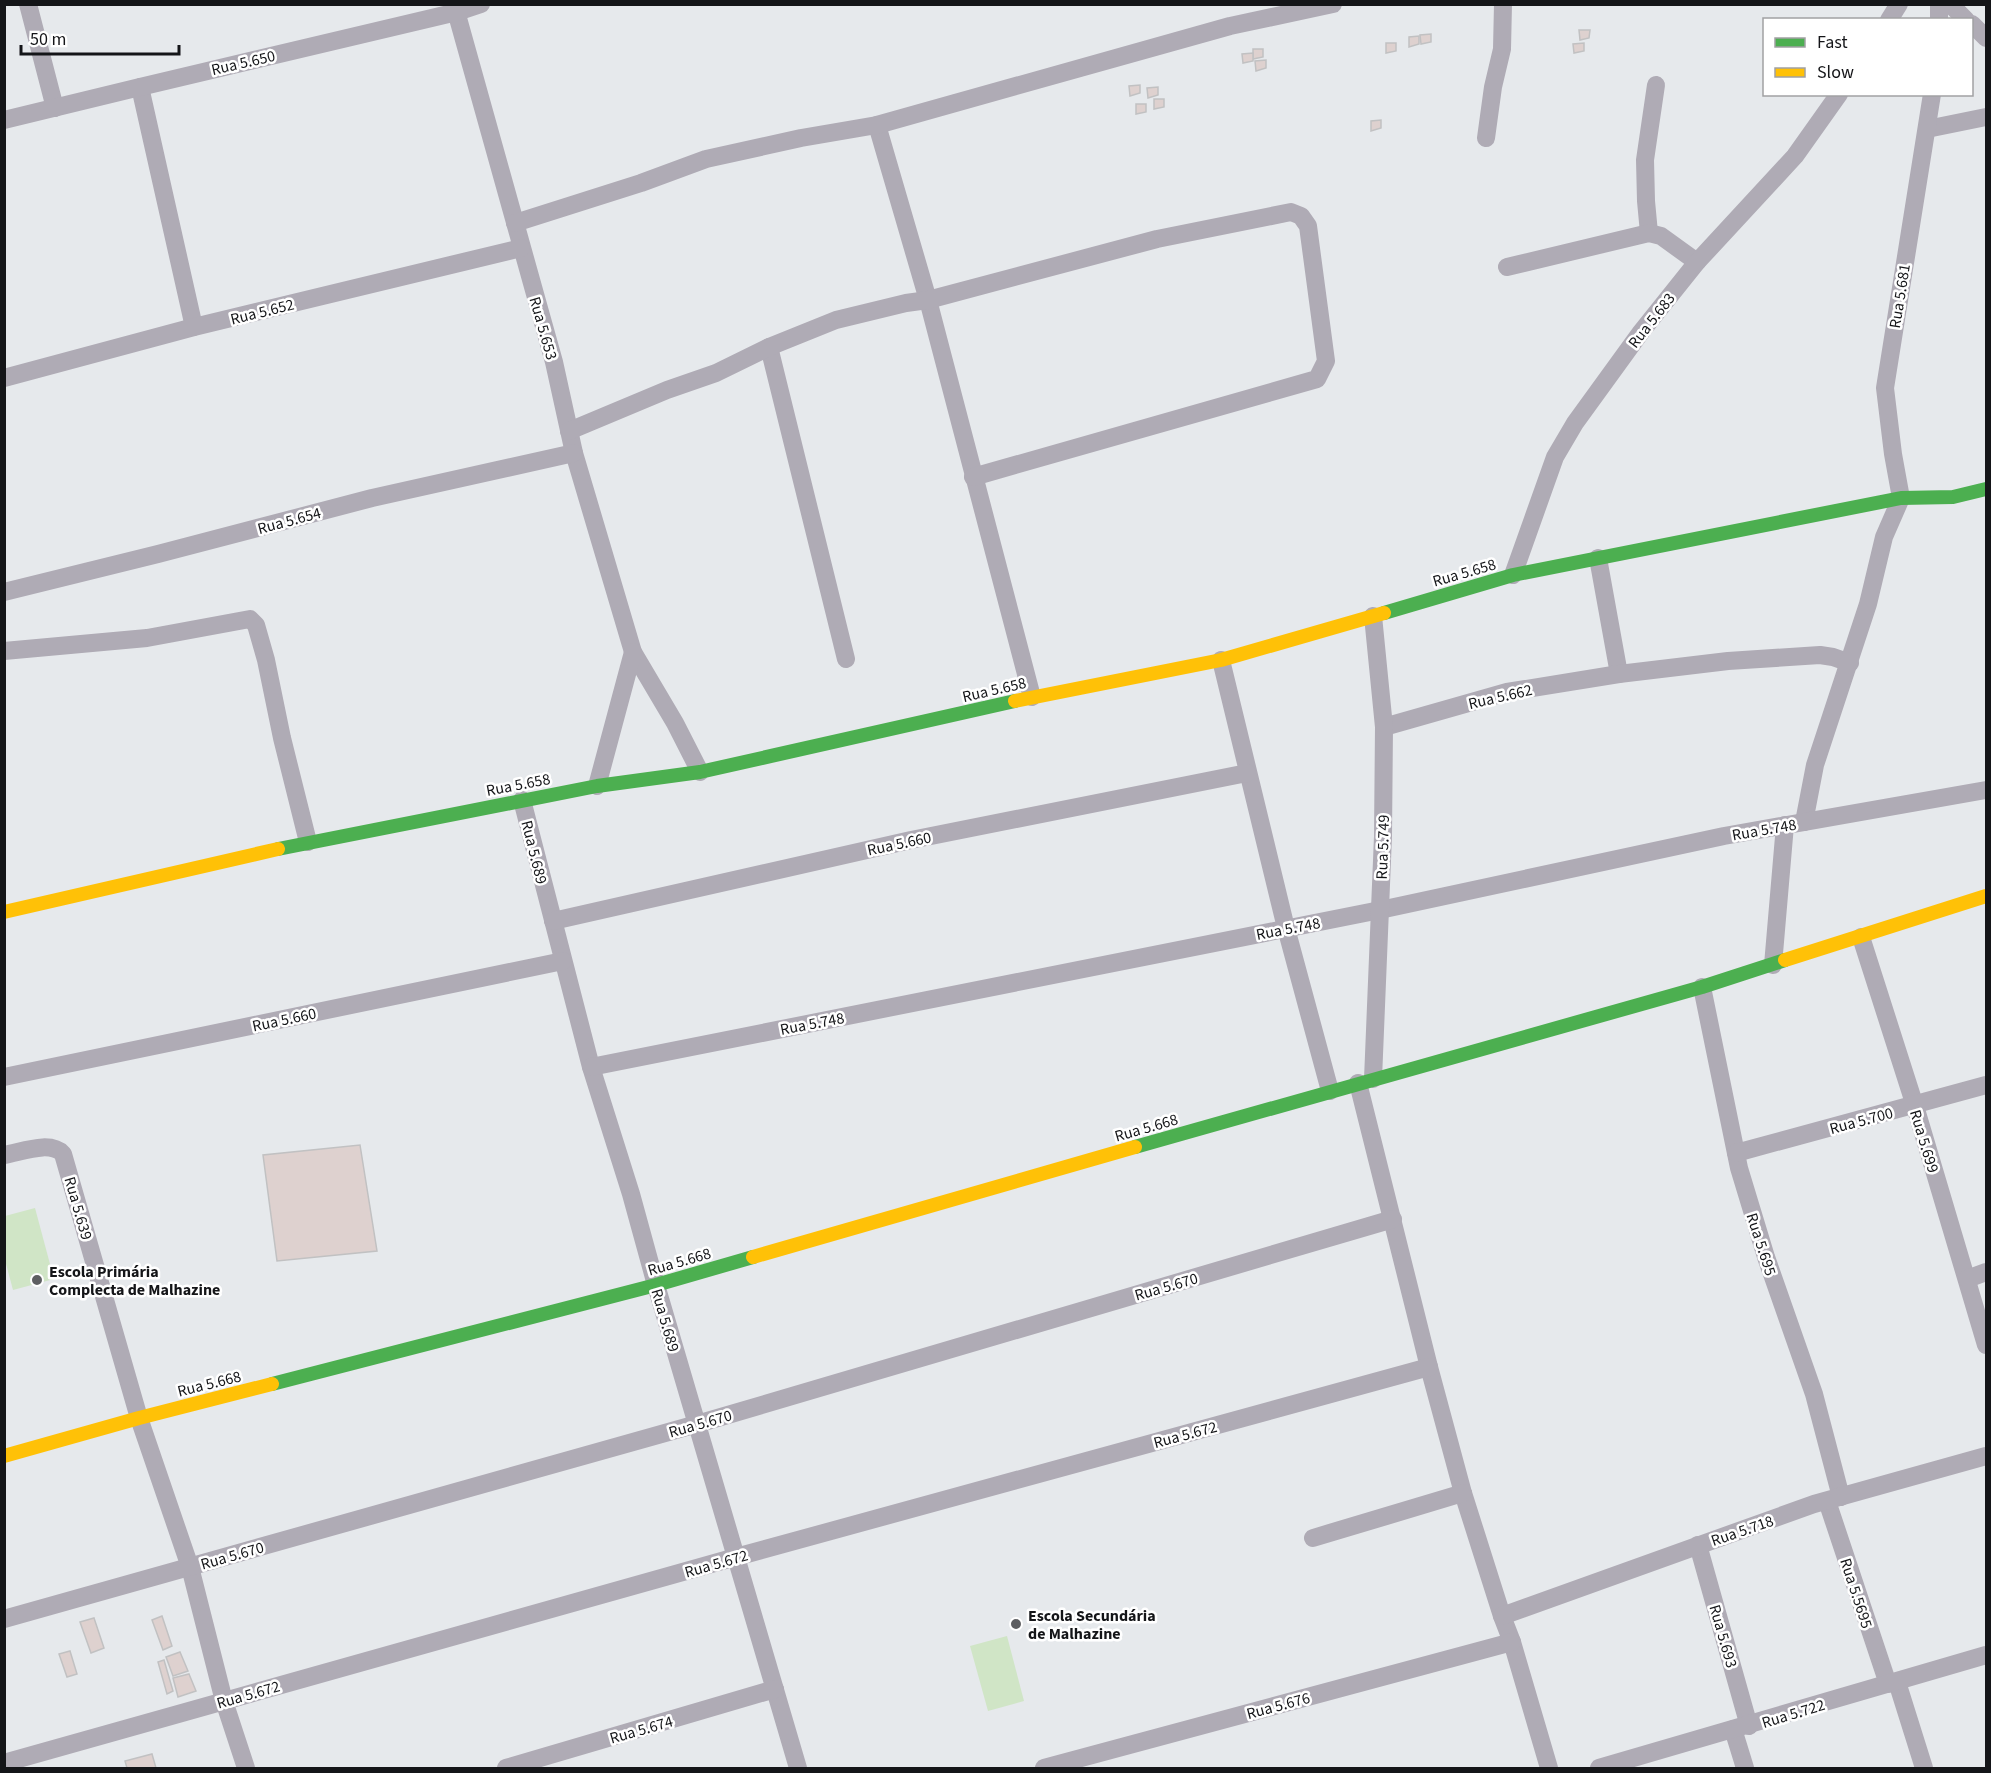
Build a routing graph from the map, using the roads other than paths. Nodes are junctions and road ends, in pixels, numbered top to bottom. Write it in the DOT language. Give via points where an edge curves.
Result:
graph roads {
  1 [pos="28,4"];
  2 [pos="481,4"];
  3 [pos="1333,4"];
  4 [pos="1503,4"];
  5 [pos="1899,4"];
  6 [pos="1950,4"];
  7 [pos="456,8"];
  8 [pos="1890,18"];
  9 [pos="1964,18"];
  10 [pos="1973,26"];
  11 [pos="1986,38"];
  12 [pos="1656,85"];
  13 [pos="140,87"];
  14 [pos="1838,96"];
  15 [pos="1932,96"];
  16 [pos="55,108"];
  17 [pos="1986,117"];
  18 [pos="4,120"];
  19 [pos="878,124"];
  20 [pos="1927,129"];
  21 [pos="1486,138"];
  22 [pos="515,223"];
  23 [pos="1649,232"];
  24 [pos="521,248"];
  25 [pos="1697,262"];
  26 [pos="1507,267"];
  27 [pos="928,300"];
  28 [pos="194,327"];
  29 [pos="769,346"];
  30 [pos="4,378"];
  31 [pos="569,431"];
  32 [pos="574,453"];
  33 [pos="974,477"];
  34 [pos="1986,489"];
  35 [pos="1900,498"];
  36 [pos="1598,558"];
  37 [pos="1513,575"];
  38 [pos="4,592"];
  39 [pos="1373,616"];
  40 [pos="4,651"];
  41 [pos="633,652"];
  42 [pos="846,659"];
  43 [pos="1221,660"];
  44 [pos="1850,663"];
  45 [pos="1619,674"];
  46 [pos="1032,697"];
  47 [pos="1383,727"];
  48 [pos="700,772"];
  49 [pos="1247,773"];
  50 [pos="597,786"];
  51 [pos="1986,790"];
  52 [pos="522,800"];
  53 [pos="1804,822"];
  54 [pos="1785,825"];
  55 [pos="308,842"];
  56 [pos="1986,896"];
  57 [pos="1380,910"];
  58 [pos="4,912"];
  59 [pos="553,921"];
  60 [pos="1286,928"];
  61 [pos="1861,937"];
  62 [pos="563,961"];
  63 [pos="1773,964"];
  64 [pos="1702,987"];
  65 [pos="591,1067"];
  66 [pos="4,1077"];
  67 [pos="1366,1081"];
  68 [pos="1986,1085"];
  69 [pos="1330,1091"];
  70 [pos="1915,1106"];
  71 [pos="1736,1154"];
  72 [pos="4,1155"];
  73 [pos="1393,1219"];
  74 [pos="1986,1272"];
  75 [pos="1967,1279"];
  76 [pos="656,1285"];
  77 [pos="1986,1345"];
  78 [pos="1429,1367"];
  79 [pos="139,1418"];
  80 [pos="697,1424"];
  81 [pos="4,1456"];
  82 [pos="1986,1456"];
  83 [pos="1463,1493"];
  84 [pos="1834,1499"];
  85 [pos="1313,1538"];
  86 [pos="1698,1545"];
  87 [pos="736,1557"];
  88 [pos="190,1567"];
  89 [pos="1502,1616"];
  90 [pos="4,1618"];
  91 [pos="1512,1642"];
  92 [pos="1986,1655"];
  93 [pos="1892,1683"];
  94 [pos="776,1689"];
  95 [pos="224,1701"];
  96 [pos="1741,1728"];
  97 [pos="4,1763"];
  98 [pos="246,1768"];
  99 [pos="506,1768"];
  100 [pos="798,1768"];
  101 [pos="1044,1768"];
  102 [pos="1550,1768"];
  103 [pos="1599,1768"];
  104 [pos="1745,1768"];
  105 [pos="1924,1768"];
  1 -- 16 [label="street"];
  2 -- 7 [label="street, Rua 5.650"];
  3 -- 19 [label="street" via="1230,26"];
  4 -- 21 [label="street" via="1502,49"];
  5 -- 8 [label="street"];
  6 -- 9 [label="street"];
  7 -- 13 [label="street, Rua 5.650"];
  7 -- 22 [label="street, Rua 5.653"];
  10 -- 11 [label="street"];
  12 -- 23 [label="street" via="1645,160"];
  13 -- 16 [label="street, Rua 5.650"];
  13 -- 28 [label="street"];
  14 -- 25 [label="street, Rua 5.683" via="1795,156"];
  15 -- 20 [label="street, Rua 5.681"];
  16 -- 18 [label="street, Rua 5.650"];
  17 -- 20 [label="street"];
  19 -- 22 [label="street" via="706,159"];
  19 -- 27 [label="street"];
  20 -- 35 [label="street, Rua 5.681" via="1885,388"];
  22 -- 24 [label="street, Rua 5.653"];
  23 -- 25 [label="street"];
  23 -- 26 [label="street"];
  24 -- 28 [label="street, Rua 5.652"];
  24 -- 31 [label="street, Rua 5.653"];
  25 -- 37 [label="street, Rua 5.683" via="1597,391 1555,457"];
  27 -- 29 [label="street" via="836,320"];
  27 -- 33 [label="street"];
  27 -- 33 [label="street" via="1156,239 1290,212 1301,216 1308,226 1326,361 1317,379"];
  28 -- 30 [label="street, Rua 5.652"];
  29 -- 31 [label="street" via="716,373"];
  29 -- 42 [label="street"];
  31 -- 32 [label="street, Rua 5.653"];
  32 -- 38 [label="street, Rua 5.654" via="372,498"];
  32 -- 41 [label="street, Rua 5.653"];
  33 -- 46 [label="street"];
  34 -- 35 [label="street, Rua 5.658" via="1953,497"];
  35 -- 36 [label="street, Rua 5.658"];
  35 -- 44 [label="street" via="1884,537"];
  36 -- 37 [label="street, Rua 5.658"];
  36 -- 45 [label="street"];
  37 -- 39 [label="street, Rua 5.658"];
  39 -- 43 [label="street, Rua 5.658"];
  39 -- 47 [label="street, Rua 5.749"];
  40 -- 55 [label="street" via="147,638 250,619 256,625 266,660"];
  41 -- 48 [label="street, Rua 5.653"];
  41 -- 50 [label="street"];
  43 -- 46 [label="street, Rua 5.658"];
  43 -- 49 [label="street"];
  44 -- 45 [label="street, Rua 5.662" via="1820,655"];
  44 -- 53 [label="street" via="1815,765"];
  45 -- 47 [label="street, Rua 5.662" via="1507,692"];
  46 -- 48 [label="street, Rua 5.658"];
  47 -- 57 [label="street, Rua 5.749"];
  48 -- 50 [label="street, Rua 5.658"];
  49 -- 59 [label="street, Rua 5.660" via="911,840"];
  49 -- 60 [label="street"];
  50 -- 52 [label="street, Rua 5.658"];
  51 -- 53 [label="street, Rua 5.748"];
  52 -- 55 [label="street, Rua 5.658"];
  52 -- 59 [label="street, Rua 5.689"];
  53 -- 54 [label="street, Rua 5.748"];
  54 -- 57 [label="street, Rua 5.748"];
  54 -- 63 [label="street"];
  55 -- 58 [label="street, Rua 5.658"];
  56 -- 61 [label="street"];
  57 -- 60 [label="street, Rua 5.748"];
  57 -- 67 [label="street, Rua 5.749"];
  59 -- 62 [label="street, Rua 5.689"];
  60 -- 65 [label="street, Rua 5.748"];
  60 -- 69 [label="street"];
  61 -- 63 [label="street"];
  61 -- 70 [label="street, Rua 5.699"];
  62 -- 65 [label="street, Rua 5.689"];
  62 -- 66 [label="street, Rua 5.660"];
  63 -- 64 [label="street"];
  64 -- 67 [label="street"];
  64 -- 71 [label="street, Rua 5.695"];
  65 -- 76 [label="street, Rua 5.689"];
  67 -- 69 [label="street, Rua 5.668"];
  67 -- 73 [label="street, Rua 5.749"];
  68 -- 70 [label="street, Rua 5.700"];
  69 -- 76 [label="street, Rua 5.668"];
  70 -- 71 [label="street, Rua 5.700"];
  70 -- 75 [label="street, Rua 5.699"];
  71 -- 84 [label="street, Rua 5.695" via="1766,1257 1814,1394"];
  72 -- 79 [label="street, Rua 5.639" via="48,1147 63,1154"];
  73 -- 78 [label="street, Rua 5.749"];
  73 -- 80 [label="street, Rua 5.670"];
  74 -- 75 [label="street"];
  75 -- 77 [label="street, Rua 5.699"];
  76 -- 79 [label="street, Rua 5.668"];
  76 -- 80 [label="street, Rua 5.689"];
  78 -- 83 [label="street, Rua 5.749"];
  78 -- 87 [label="street, Rua 5.672"];
  79 -- 81 [label="street, Rua 5.668"];
  79 -- 88 [label="street, Rua 5.639"];
  80 -- 87 [label="street, Rua 5.689"];
  80 -- 88 [label="street, Rua 5.670"];
  82 -- 84 [label="street, Rua 5.718"];
  83 -- 85 [label="street"];
  83 -- 89 [label="street, Rua 5.749"];
  84 -- 86 [label="street, Rua 5.718"];
  84 -- 93 [label="street, Rua 5.5695"];
  86 -- 89 [label="street, Rua 5.718"];
  86 -- 96 [label="street, Rua 5.693"];
  87 -- 94 [label="street, Rua 5.689"];
  87 -- 95 [label="street, Rua 5.672"];
  88 -- 90 [label="street, Rua 5.670"];
  88 -- 95 [label="street, Rua 5.639"];
  89 -- 91 [label="street, Rua 5.749"];
  91 -- 101 [label="street, Rua 5.676"];
  91 -- 102 [label="street, Rua 5.749"];
  92 -- 93 [label="street, Rua 5.722"];
  93 -- 96 [label="street, Rua 5.722"];
  93 -- 105 [label="street"];
  94 -- 99 [label="street, Rua 5.674"];
  94 -- 100 [label="street, Rua 5.689"];
  95 -- 97 [label="street, Rua 5.672"];
  95 -- 98 [label="street, Rua 5.639"];
  96 -- 103 [label="street, Rua 5.722"];
  96 -- 104 [label="street, Rua 5.693"];
}
